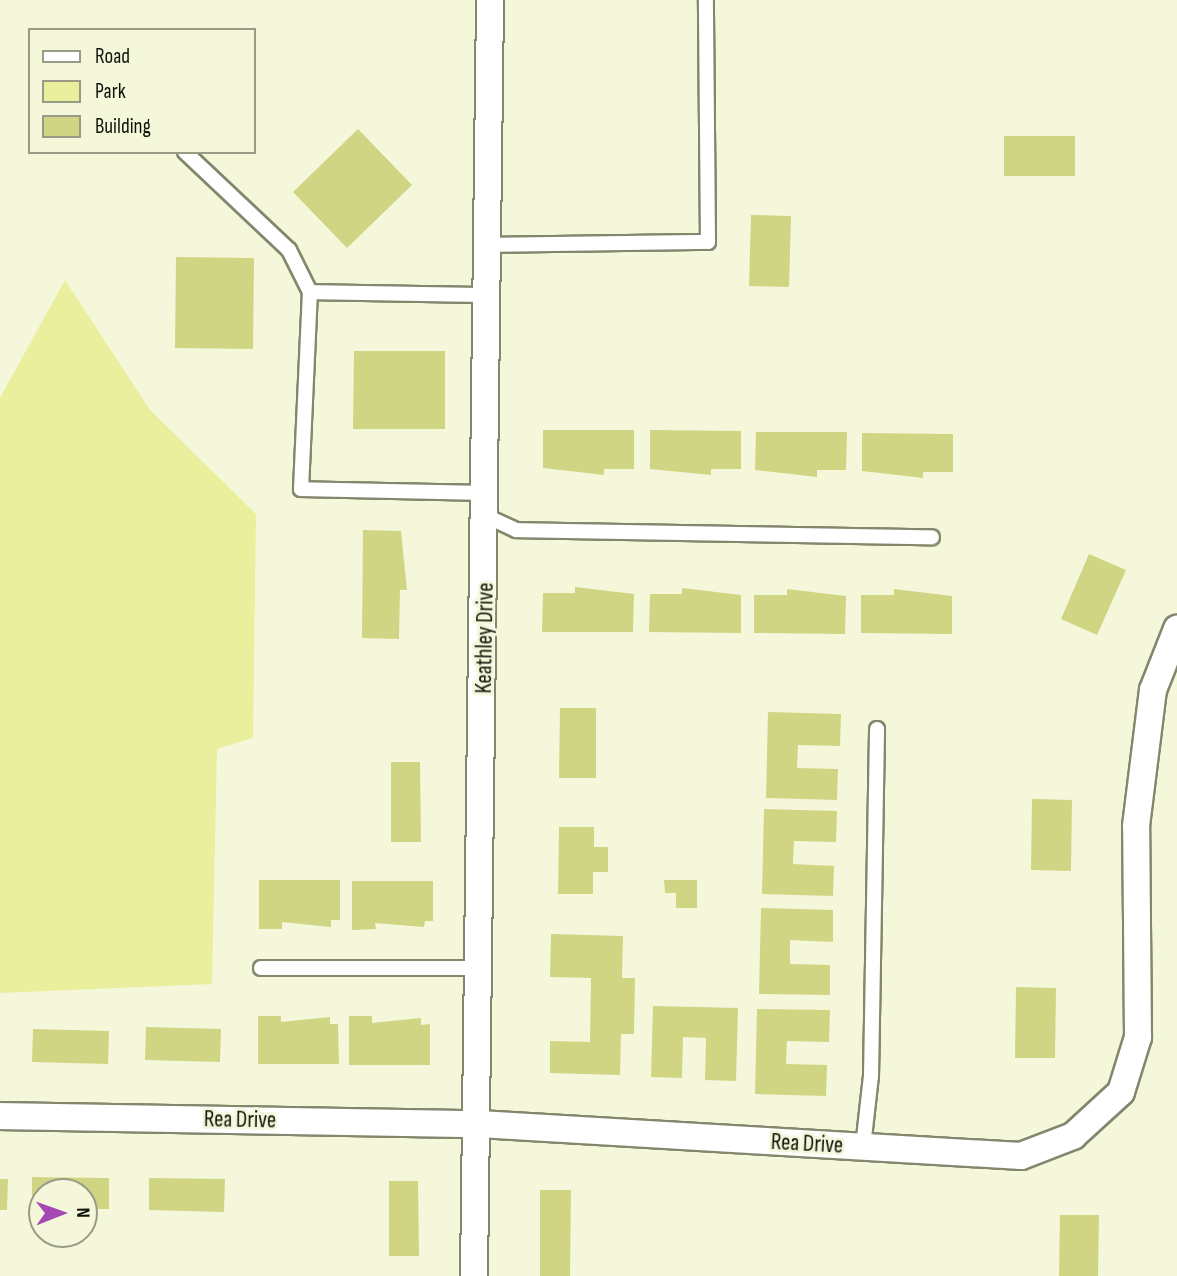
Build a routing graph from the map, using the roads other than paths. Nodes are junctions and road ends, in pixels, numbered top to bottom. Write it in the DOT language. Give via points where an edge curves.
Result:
graph roads {
  1 [pos="490,0"];
  2 [pos="706,0"];
  3 [pos="187,154"];
  4 [pos="488,245"];
  5 [pos="310,292"];
  6 [pos="488,295"];
  7 [pos="486,505"];
  8 [pos="932,537"];
  9 [pos="1177,629"];
  10 [pos="877,729"];
  11 [pos="261,968"];
  12 [pos="481,968"];
  13 [pos="0,1116"];
  14 [pos="479,1124"];
  15 [pos="863,1147"];
  16 [pos="474,1276"];
  1 -- 4 [label="street, Keathley Drive"];
  2 -- 4 [label="lane" via="708,242"];
  3 -- 5 [label="lane" via="289,250"];
  4 -- 6 [label="street, Keathley Drive"];
  5 -- 6 [label="lane"];
  5 -- 7 [label="lane" via="301,489"];
  6 -- 7 [label="street, Keathley Drive"];
  7 -- 8 [label="lane" via="516,530"];
  7 -- 12 [label="street, Keathley Drive"];
  9 -- 15 [label="street, Rea Drive" via="1153,690 1136,826 1138,1037 1121,1092 1073,1136 1021,1156"];
  10 -- 15 [label="lane" via="871,1076"];
  11 -- 12 [label="lane"];
  12 -- 14 [label="street, Keathley Drive"];
  13 -- 14 [label="street, Rea Drive"];
  14 -- 15 [label="street, Rea Drive"];
  14 -- 16 [label="street, Keathley Drive"];
}
